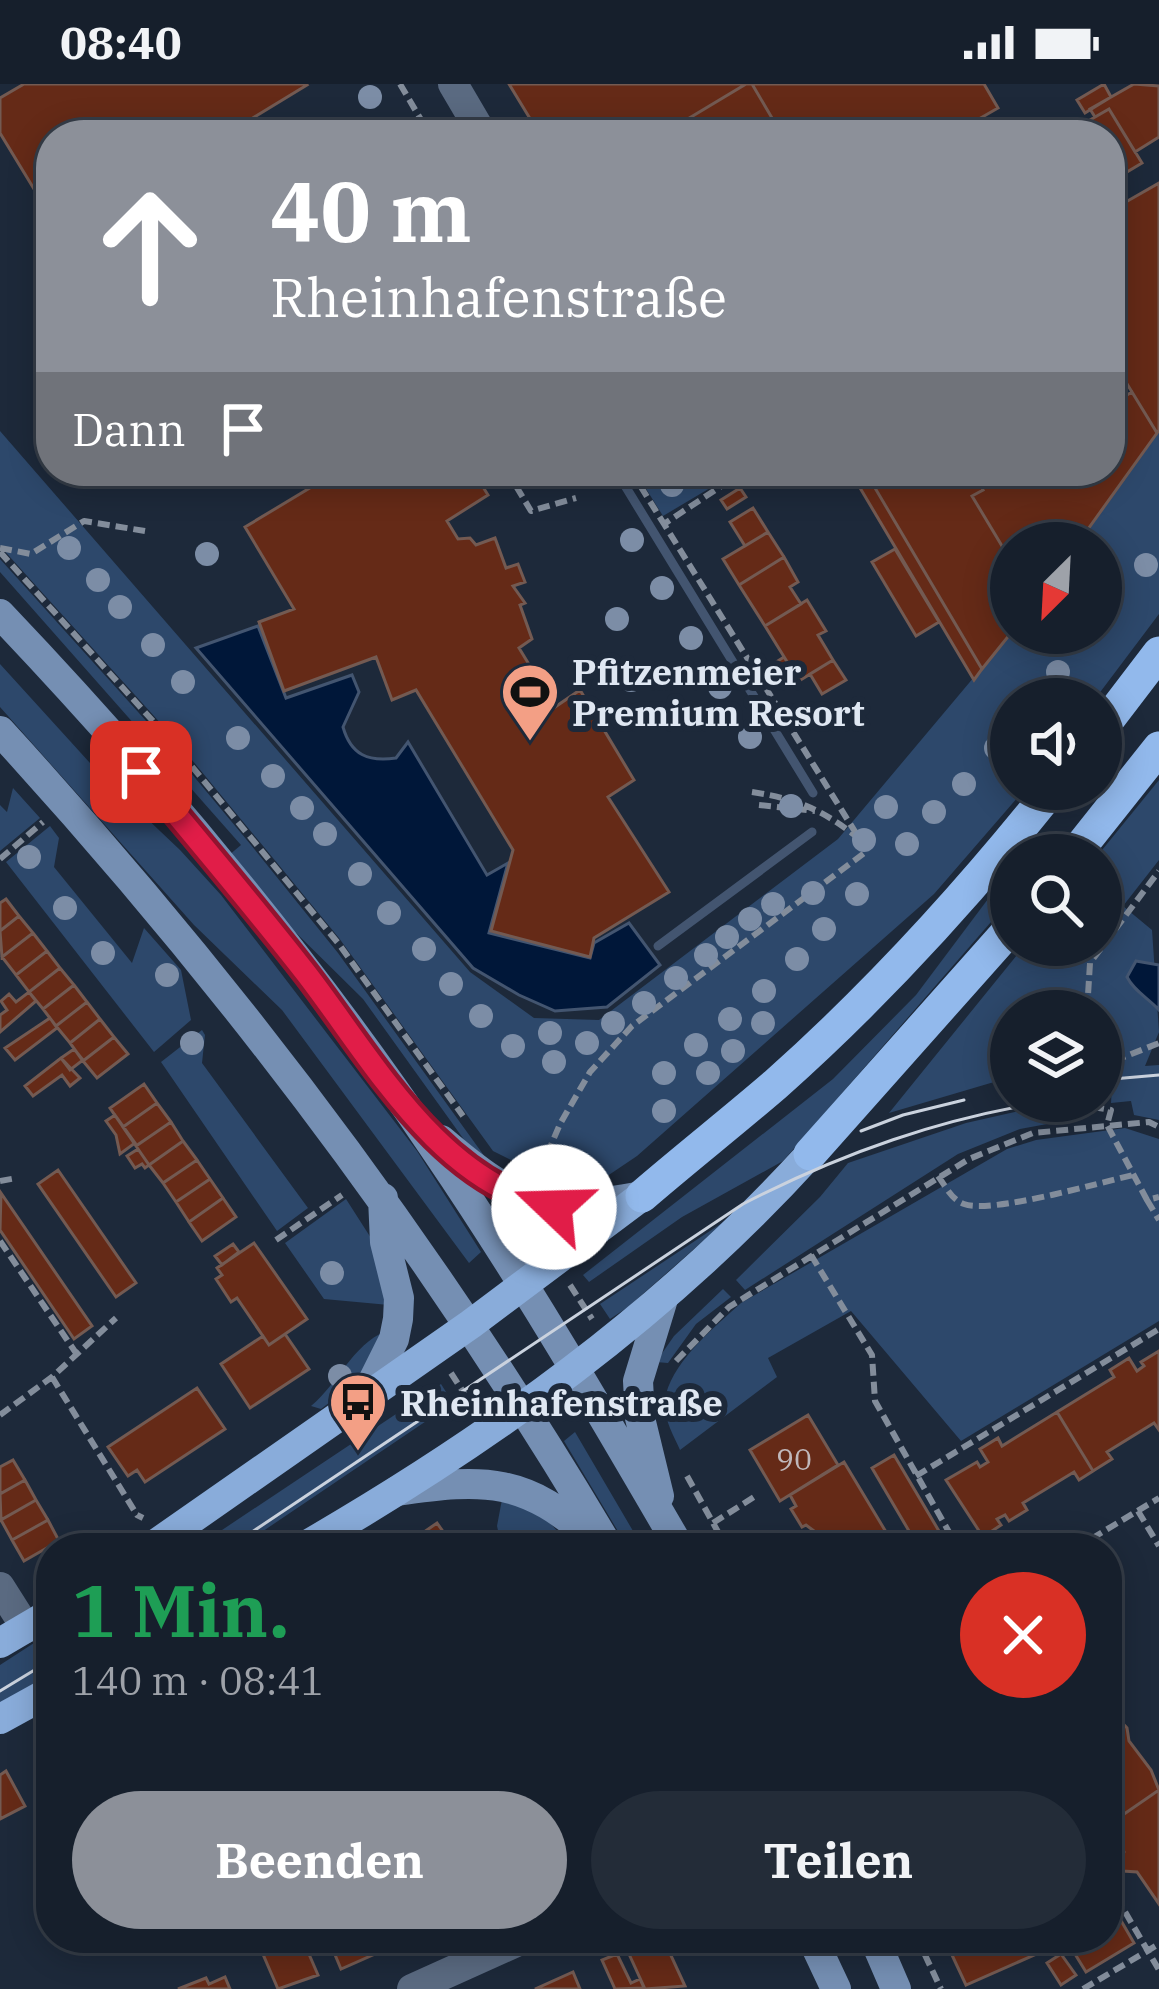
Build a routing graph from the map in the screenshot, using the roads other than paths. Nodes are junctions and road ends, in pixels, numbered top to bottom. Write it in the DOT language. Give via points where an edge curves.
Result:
graph roads {
  1 [pos="453,84"];
  2 [pos="475,120"];
  3 [pos="0,614"];
  4 [pos="1159,653"];
  5 [pos="1122,701"];
  6 [pos="0,731"];
  7 [pos="1159,748"];
  8 [pos="1035,810"];
  9 [pos="1091,834"];
  10 [pos="990,952"];
  11 [pos="412,1116"];
  12 [pos="810,1154"];
  13 [pos="376,1188"];
  14 [pos="642,1196"];
  15 [pos="523,1284"];
  16 [pos="663,1299"];
  17 [pos="471,1324"];
  18 [pos="575,1370"];
  19 [pos="364,1399"];
  20 [pos="524,1407"];
  21 [pos="397,1491"];
  22 [pos="664,1520"];
  23 [pos="150,1533"];
  24 [pos="327,1533"];
  25 [pos="587,1533"];
  26 [pos="597,1533"];
  27 [pos="671,1533"];
  28 [pos="0,1587"];
  29 [pos="26,1628"];
  30 [pos="36,1699"];
  31 [pos="0,1719"];
  32 [pos="492,1953"];
  33 [pos="819,1953"];
  34 [pos="880,1953"];
  35 [pos="412,1989"];
  36 [pos="836,1989"];
  37 [pos="896,1989"];
  1 -- 2 [label="street"];
  3 -- 11 [label="main road" via="212,857"];
  4 -- 5 [label="highway"];
  6 -- 13 [label="main road" via="230,995"];
  7 -- 9 [label="highway"];
  8 -- 14 [label="highway" via="852,1010"];
  10 -- 12 [label="highway"];
  11 -- 14 [label="main road" via="476,1170 532,1202 592,1205"];
  11 -- 15 [label="main road"];
  12 -- 16 [label="main road"];
  13 -- 17 [label="main road"];
  13 -- 19 [label="main road" via="398,1319"];
  14 -- 15 [label="main road"];
  15 -- 17 [label="main road"];
  15 -- 18 [label="main road"];
  16 -- 18 [label="main road"];
  16 -- 22 [label="main road" via="638,1400"];
  17 -- 19 [label="main road"];
  17 -- 20 [label="main road"];
  18 -- 20 [label="main road"];
  18 -- 22 [label="main road"];
  19 -- 23 [label="main road"];
  20 -- 21 [label="main road"];
  20 -- 26 [label="main road"];
  21 -- 24 [label="main road"];
  21 -- 25 [label="main road" via="470,1481 531,1494"];
  22 -- 27 [label="main road"];
  28 -- 29 [label="street"];
  30 -- 31 [label="main road"];
  32 -- 35 [label="street"];
  33 -- 36 [label="main road"];
  34 -- 37 [label="main road"];
}
